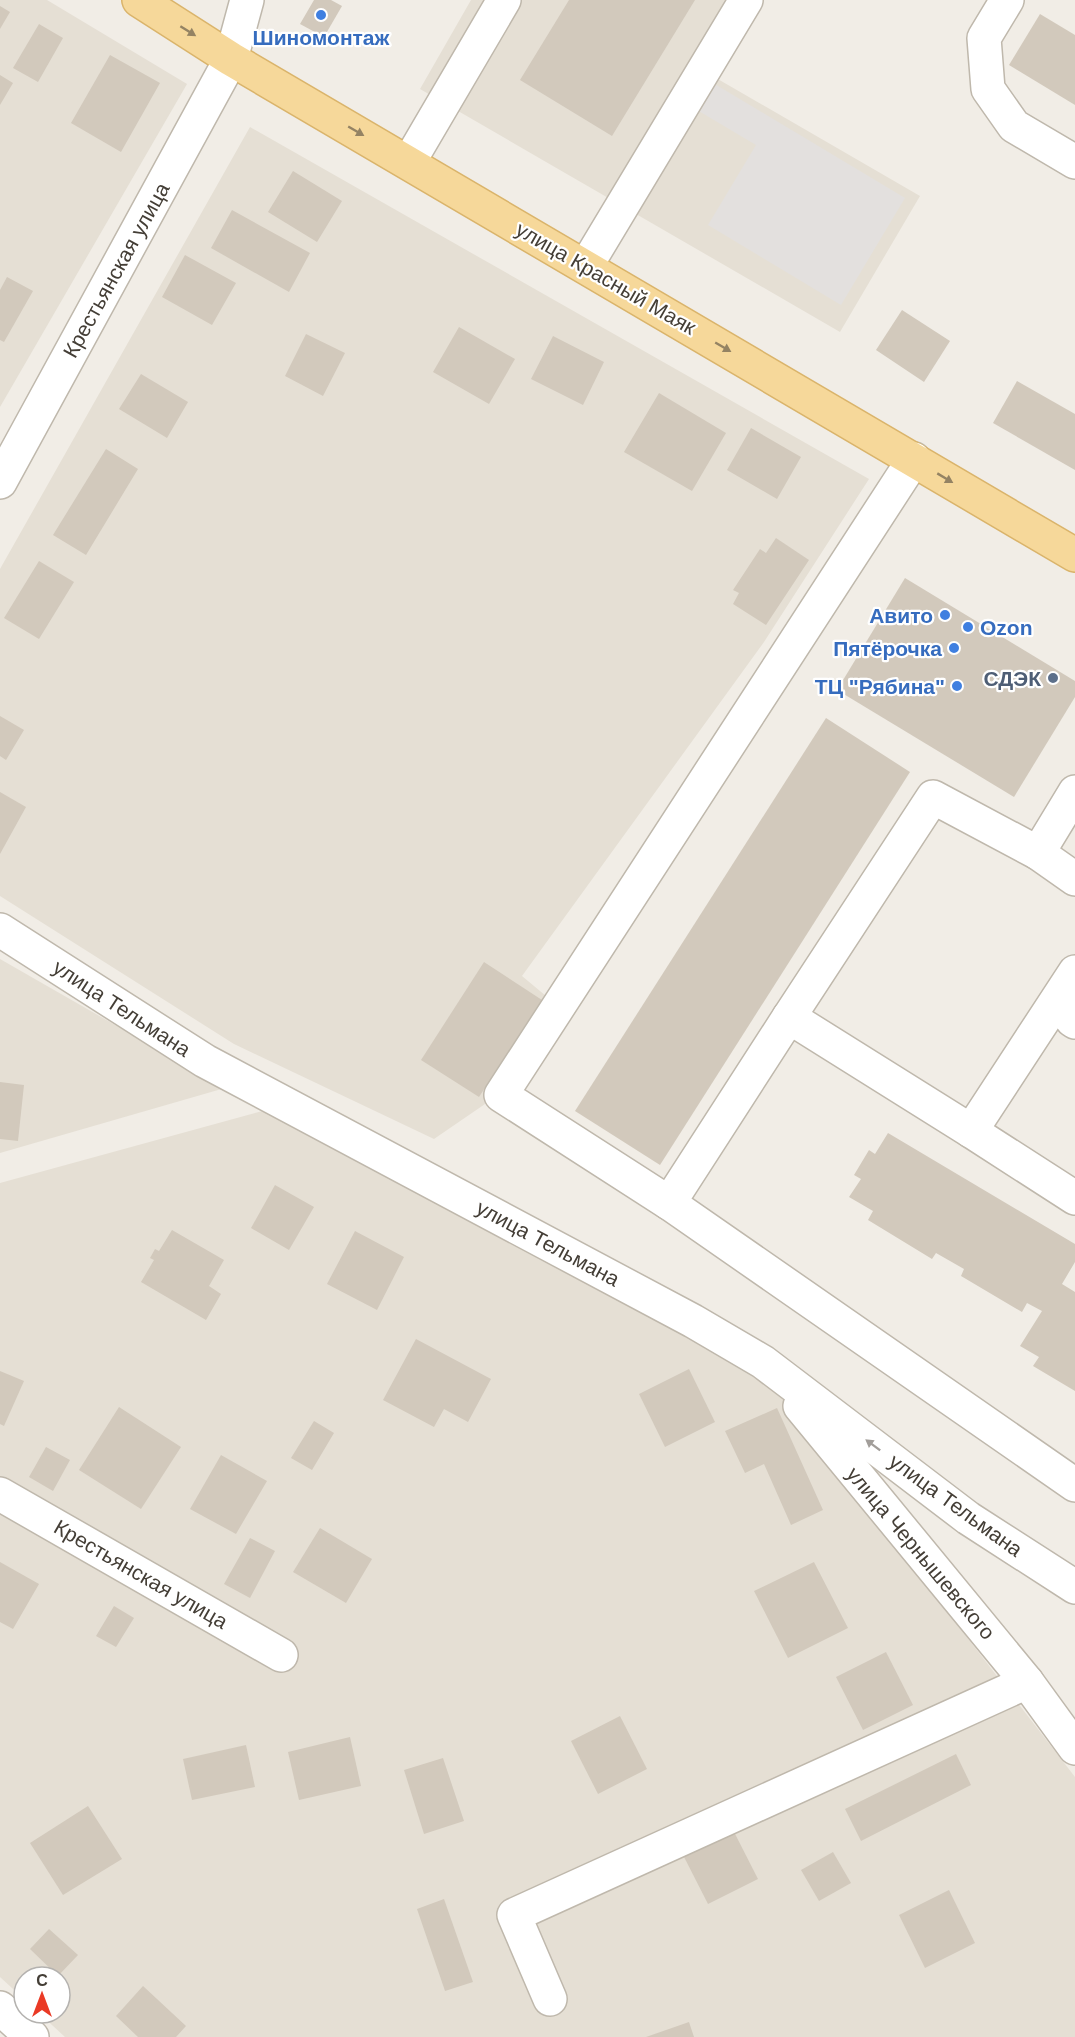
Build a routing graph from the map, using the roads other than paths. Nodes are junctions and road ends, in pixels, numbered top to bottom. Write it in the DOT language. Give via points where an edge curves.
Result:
graph roads {
  1 [pos="139,0"];
  2 [pos="247,0"];
  3 [pos="504,0"];
  4 [pos="746,0"];
  5 [pos="1007,0"];
  6 [pos="231,59"];
  7 [pos="409,162"];
  8 [pos="1075,162"];
  9 [pos="586,266"];
  10 [pos="914,459"];
  11 [pos="0,482"];
  12 [pos="1075,555"];
  13 [pos="1075,792"];
  14 [pos="1038,853"];
  15 [pos="1075,879"];
  16 [pos="0,930"];
  17 [pos="1075,972"];
  18 [pos="1075,1015"];
  19 [pos="789,1017"];
  20 [pos="1075,1022"];
  21 [pos="971,1131"];
  22 [pos="1075,1198"];
  23 [pos="669,1203"];
  24 [pos="763,1362"];
  25 [pos="1075,1485"];
  26 [pos="0,1494"];
  27 [pos="1075,1587"];
  28 [pos="281,1655"];
  29 [pos="1027,1682"];
  30 [pos="1075,1748"];
  31 [pos="550,1999"];
  32 [pos="0,2008"];
  33 [pos="32,2037"];
  1 -- 6 [label="main road, улица Красный Маяк, one-way"];
  2 -- 6 [label="street, Крестьянская улица"];
  3 -- 7 [label="street"];
  4 -- 9 [label="street"];
  5 -- 8 [label="street" via="984,38 988,89 1014,126"];
  6 -- 7 [label="main road, улица Красный Маяк, one-way"];
  6 -- 11 [label="street, Крестьянская улица"];
  7 -- 9 [label="main road, улица Красный Маяк"];
  9 -- 10 [label="main road, улица Красный Маяк, one-way"];
  10 -- 12 [label="main road, улица Красный Маяк, one-way"];
  10 -- 23 [label="street" via="501,1095"];
  13 -- 14 [label="street"];
  14 -- 15 [label="street"];
  14 -- 19 [label="street" via="933,797"];
  16 -- 24 [label="street, улица Тельмана" via="205,1061"];
  17 -- 21 [label="street"];
  18 -- 20 [label="street"];
  19 -- 21 [label="street"];
  19 -- 23 [label="street"];
  21 -- 22 [label="street"];
  23 -- 25 [label="street"];
  27 -- 24 [label="street, улица Тельмана, one-way" via="968,1518"];
  24 -- 29 [label="street, улица Чернышевского"];
  26 -- 28 [label="street, Крестьянская улица"];
  29 -- 30 [label="street, улица Чернышевского"];
  29 -- 31 [label="street" via="514,1915"];
  32 -- 33 [label="street"];
}
